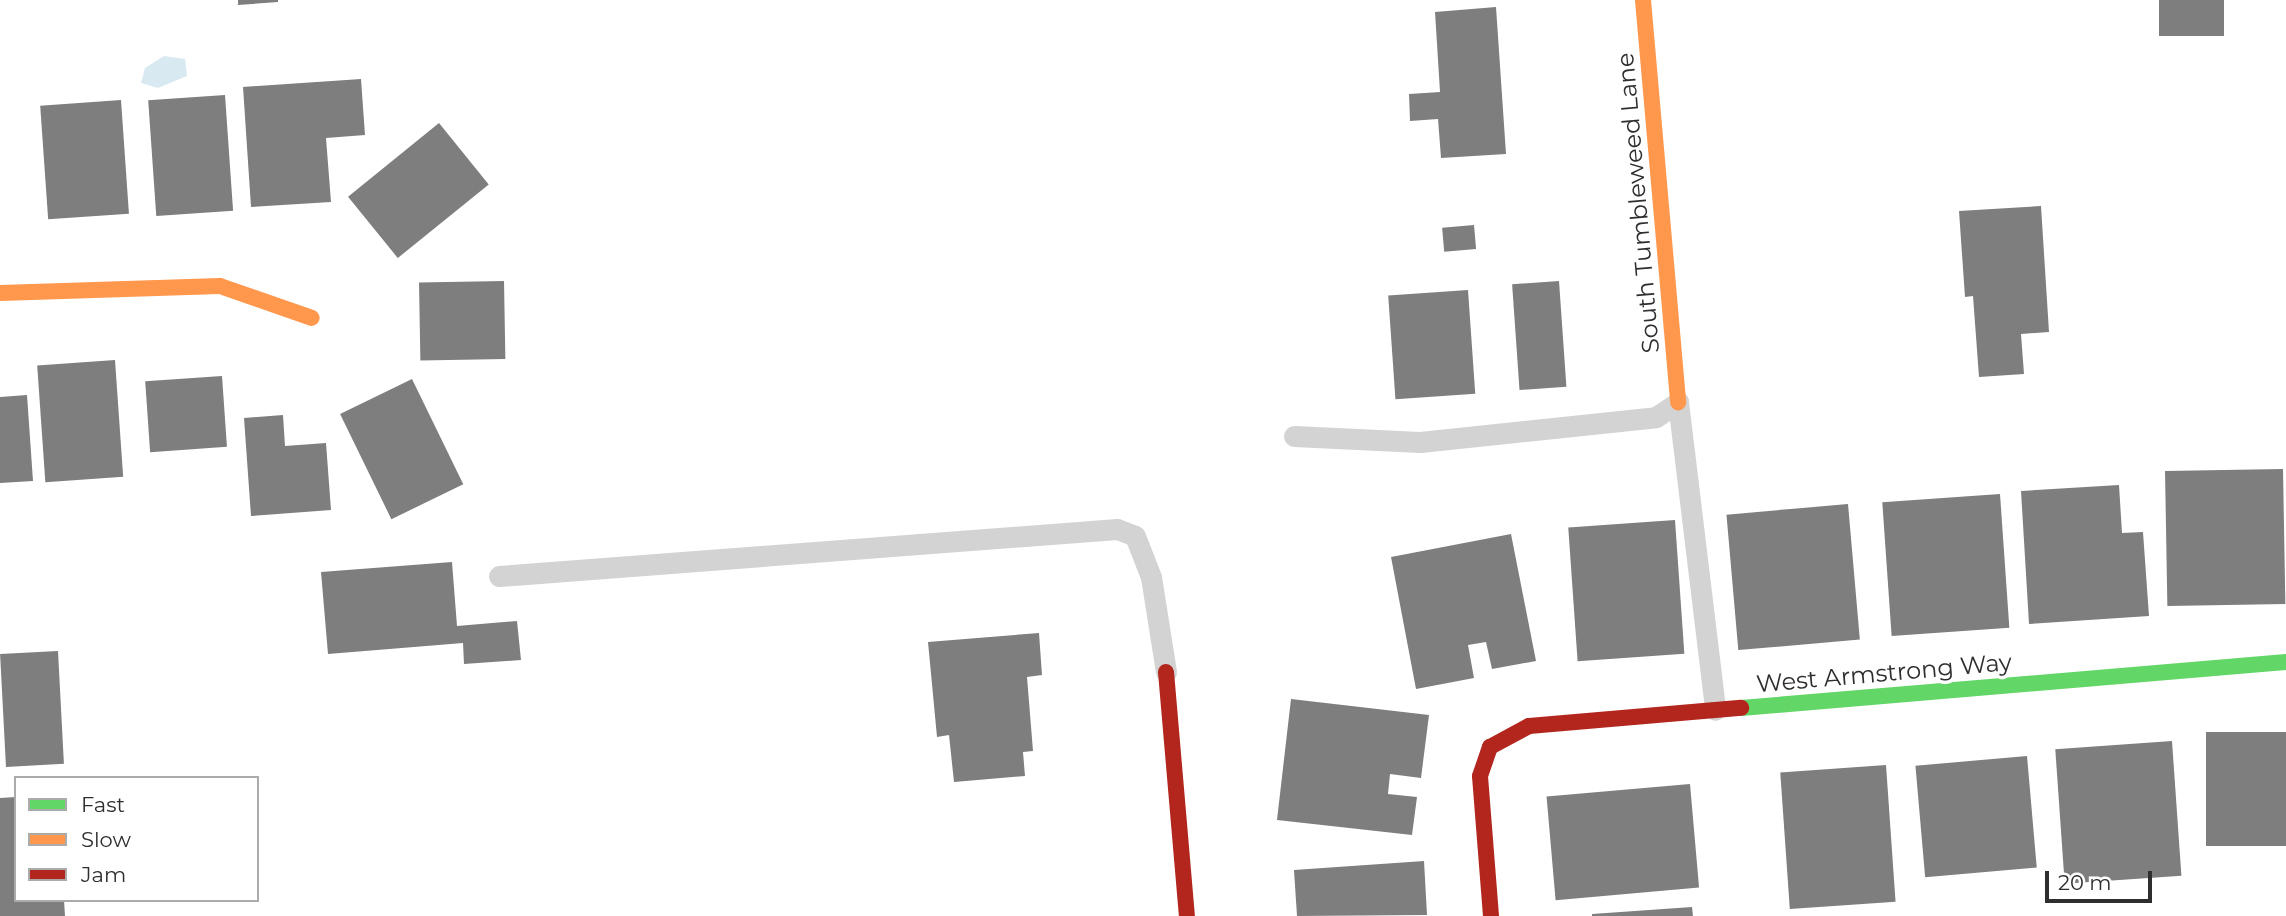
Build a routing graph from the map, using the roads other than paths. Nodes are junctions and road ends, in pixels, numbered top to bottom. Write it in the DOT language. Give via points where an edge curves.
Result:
graph roads {
  1 [pos="1643,0"];
  2 [pos="0,293"];
  3 [pos="312,318"];
  4 [pos="1678,402"];
  5 [pos="1294,436"];
  6 [pos="499,576"];
  7 [pos="2286,662"];
  8 [pos="1166,672"];
  9 [pos="1715,710"];
  10 [pos="1187,916"];
  11 [pos="1491,916"];
  1 -- 4 [label="street, South Tumbleweed Lane"];
  2 -- 3 [label="street" via="220,286"];
  4 -- 5 [label="lane" via="1656,417 1420,442"];
  4 -- 9 [label="lane"];
  6 -- 8 [label="lane" via="1117,529 1135,536 1151,577"];
  7 -- 9 [label="street, West Armstrong Way"];
  8 -- 10 [label="street"];
  9 -- 11 [label="street, West Armstrong Way" via="1529,726 1490,747 1480,776"];
}
